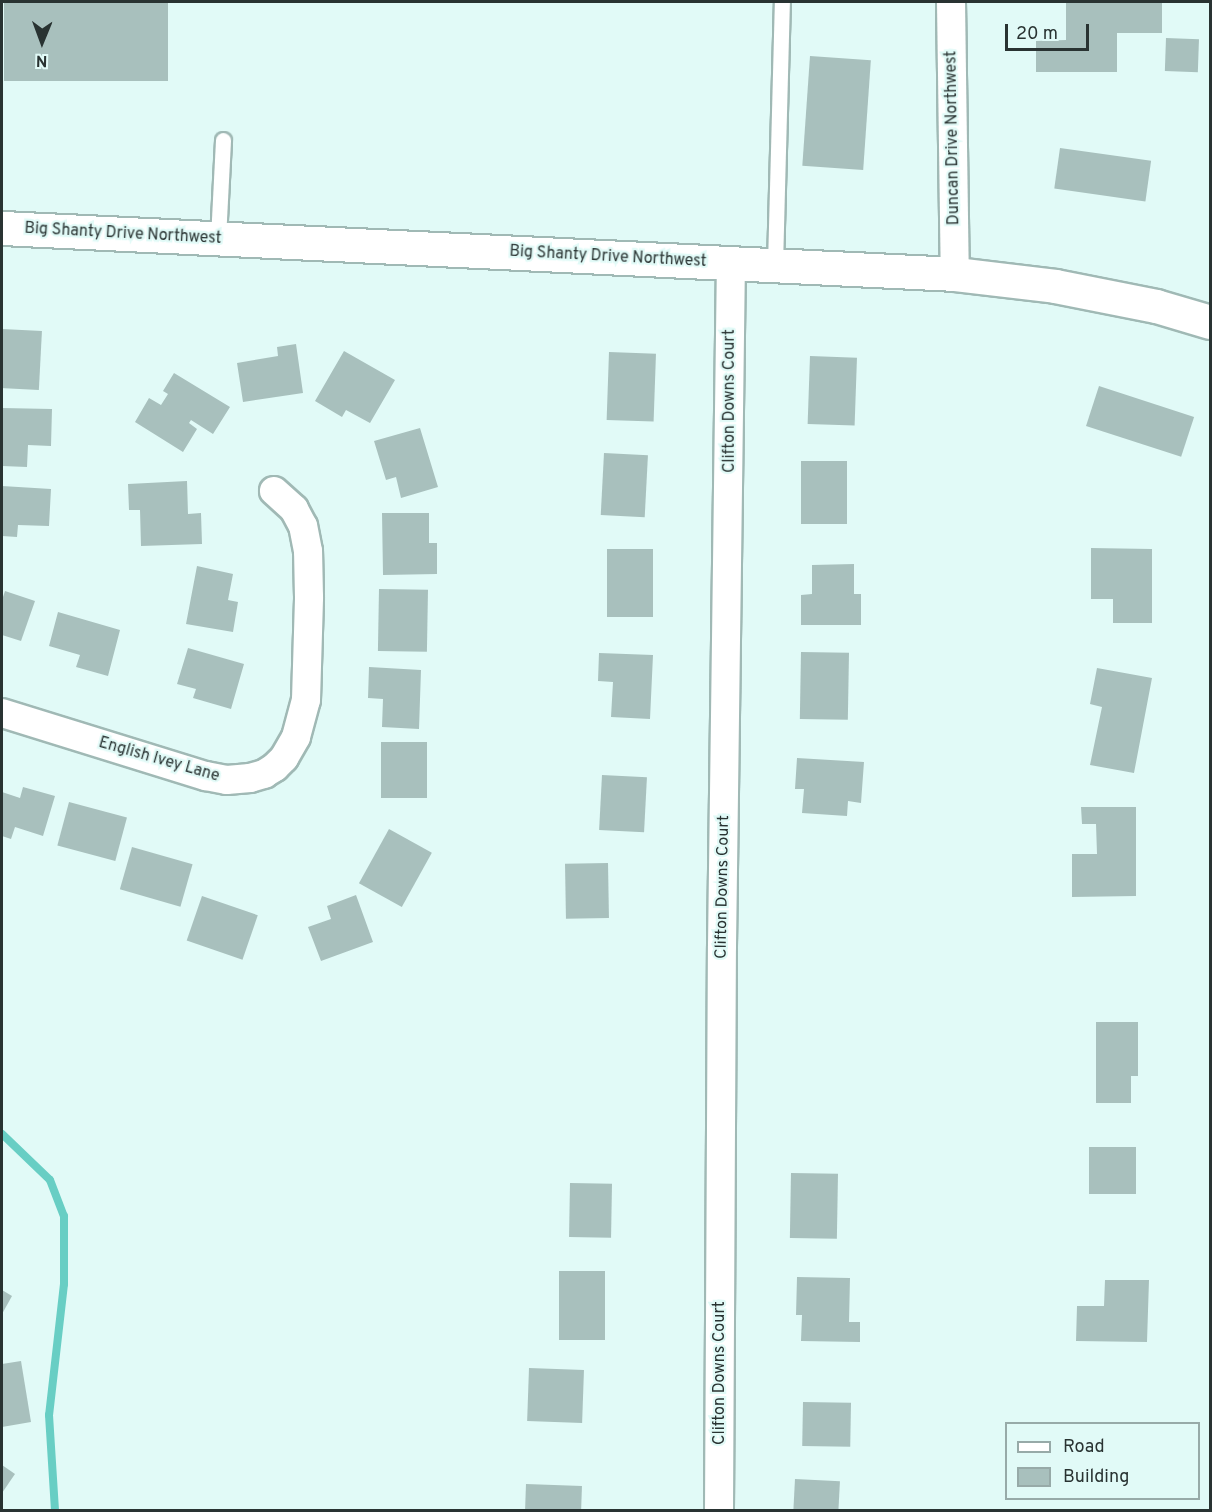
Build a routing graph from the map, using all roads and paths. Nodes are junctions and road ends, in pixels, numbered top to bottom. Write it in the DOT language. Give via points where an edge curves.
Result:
graph roads {
  1 [pos="782,2"];
  2 [pos="951,2"];
  3 [pos="223,140"];
  4 [pos="2,228"];
  5 [pos="218,239"];
  6 [pos="731,263"];
  7 [pos="775,265"];
  8 [pos="955,274"];
  9 [pos="1210,322"];
  10 [pos="274,491"];
  11 [pos="2,713"];
  12 [pos="719,1510"];
  1 -- 7 [label="lane"];
  2 -- 8 [label="street, Duncan Drive Northwest"];
  3 -- 5 [label="lane"];
  4 -- 5 [label="street, Big Shanty Drive Northwest"];
  5 -- 6 [label="street, Big Shanty Drive Northwest"];
  6 -- 7 [label="street, Big Shanty Drive Northwest"];
  6 -- 12 [label="street, Clifton Downs Court"];
  7 -- 8 [label="street, Big Shanty Drive Northwest"];
  8 -- 9 [label="street, Big Shanty Drive Northwest" via="1055,286 1156,306"];
  10 -- 11 [label="street, English Ivey Lane" via="294,509 303,526 309,597 306,700 296,737 275,767 264,774 227,780"];
}
